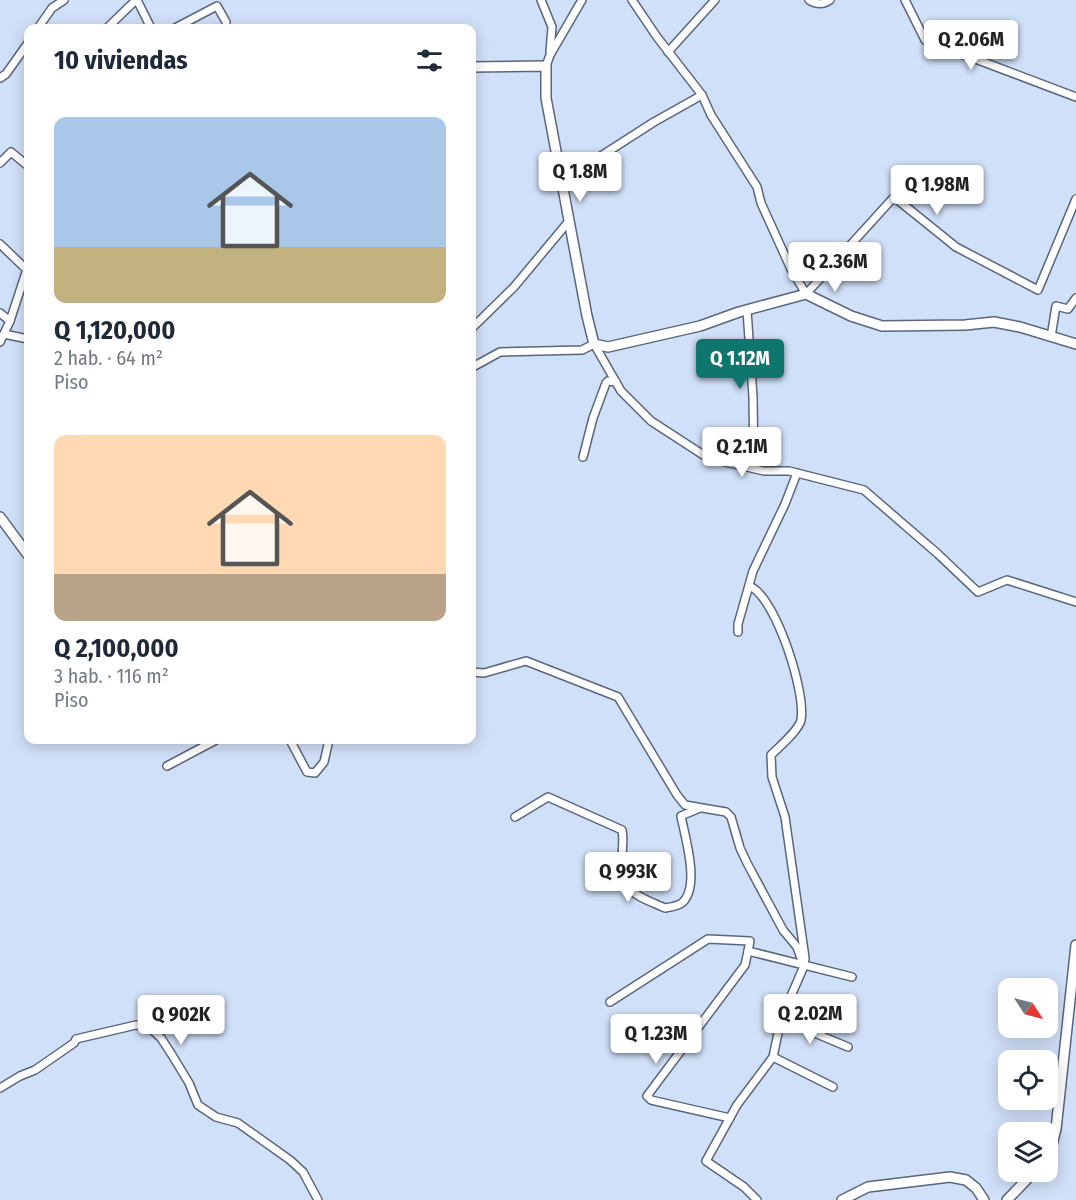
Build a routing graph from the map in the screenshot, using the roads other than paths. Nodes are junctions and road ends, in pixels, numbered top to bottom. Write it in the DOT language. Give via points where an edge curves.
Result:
graph roads {
  1 [pos="64,0"];
  2 [pos="137,0"];
  3 [pos="541,0"];
  4 [pos="582,0"];
  5 [pos="632,0"];
  6 [pos="715,0"];
  7 [pos="809,0"];
  8 [pos="830,0"];
  9 [pos="905,0"];
  10 [pos="225,22"];
  11 [pos="41,24"];
  12 [pos="111,24"];
  13 [pos="149,24"];
  14 [pos="183,24"];
  15 [pos="24,49"];
  16 [pos="669,52"];
  17 [pos="550,55"];
  18 [pos="546,66"];
  19 [pos="476,67"];
  20 [pos="0,78"];
  21 [pos="702,95"];
  22 [pos="1076,97"];
  23 [pos="24,163"];
  24 [pos="0,164"];
  25 [pos="562,181"];
  26 [pos="1076,199"];
  27 [pos="569,221"];
  28 [pos="0,244"];
  29 [pos="24,264"];
  30 [pos="24,277"];
  31 [pos="806,294"];
  32 [pos="1076,298"];
  33 [pos="747,310"];
  34 [pos="0,313"];
  35 [pos="10,321"];
  36 [pos="476,323"];
  37 [pos="4,334"];
  38 [pos="1051,337"];
  39 [pos="24,338"];
  40 [pos="0,342"];
  41 [pos="594,344"];
  42 [pos="1076,344"];
  43 [pos="476,365"];
  44 [pos="615,382"];
  45 [pos="583,457"];
  46 [pos="754,468"];
  47 [pos="797,473"];
  48 [pos="0,517"];
  49 [pos="24,550"];
  50 [pos="753,588"];
  51 [pos="1076,602"];
  52 [pos="738,632"];
  53 [pos="476,672"];
  54 [pos="208,744"];
  55 [pos="292,744"];
  56 [pos="328,744"];
  57 [pos="167,766"];
  58 [pos="700,808"];
  59 [pos="515,817"];
  60 [pos="1076,945"];
  61 [pos="748,951"];
  62 [pos="804,966"];
  63 [pos="852,977"];
  64 [pos="610,1002"];
  65 [pos="781,1019"];
  66 [pos="848,1047"];
  67 [pos="773,1057"];
  68 [pos="0,1088"];
  69 [pos="833,1088"];
  70 [pos="730,1118"];
  71 [pos="1057,1122"];
  72 [pos="1024,1182"];
  73 [pos="318,1200"];
  74 [pos="757,1200"];
  75 [pos="843,1200"];
  76 [pos="984,1200"];
  77 [pos="1007,1200"];
  1 -- 11 [label="street" via="52,8"];
  2 -- 12 [label="street"];
  2 -- 13 [label="street"];
  3 -- 17 [label="street" via="552,27"];
  4 -- 17 [label="street"];
  5 -- 16 [label="street"];
  6 -- 16 [label="street"];
  7 -- 8 [label="street" via="815,4"];
  9 -- 22 [label="street" via="925,40"];
  10 -- 14 [label="street" via="217,6"];
  15 -- 20 [label="street"];
  16 -- 21 [label="street"];
  17 -- 18 [label="street"];
  18 -- 19 [label="street"];
  18 -- 25 [label="street" via="546,98"];
  21 -- 25 [label="street"];
  21 -- 31 [label="street" via="757,187 791,269"];
  23 -- 24 [label="street" via="11,152"];
  25 -- 27 [label="street"];
  26 -- 31 [label="street" via="1038,290 956,247 894,197"];
  27 -- 36 [label="street" via="514,287"];
  27 -- 41 [label="street"];
  28 -- 29 [label="street"];
  30 -- 35 [label="street"];
  31 -- 33 [label="street"];
  31 -- 38 [label="street" via="882,326 994,322"];
  32 -- 38 [label="street" via="1068,309 1056,306"];
  33 -- 41 [label="street" via="689,329 608,347"];
  33 -- 46 [label="street"];
  34 -- 35 [label="street"];
  35 -- 37 [label="street"];
  37 -- 39 [label="street"];
  37 -- 40 [label="street"];
  38 -- 42 [label="street"];
  41 -- 43 [label="street" via="582,350 500,352"];
  41 -- 44 [label="street"];
  44 -- 45 [label="street" via="606,384"];
  44 -- 46 [label="street" via="651,421 708,458"];
  46 -- 47 [label="street"];
  47 -- 51 [label="street" via="864,490 978,592 1006,580"];
  47 -- 52 [label="street" via="753,571"];
  48 -- 49 [label="street"];
  50 -- 62 [label="street" via="772,611 801,693 797,729 771,755 772,777 785,817"];
  53 -- 58 [label="street" via="526,661 618,697 677,795 685,805"];
  54 -- 57 [label="street"];
  55 -- 56 [label="street" via="307,772 315,773 324,762"];
  58 -- 59 [label="street" via="681,816 691,868 689,893 681,904 665,908 628,889 624,882 622,830 548,797"];
  58 -- 62 [label="street" via="726,812 731,817 747,863 783,930 797,947"];
  60 -- 71 [label="street"];
  61 -- 62 [label="street"];
  61 -- 64 [label="street" via="750,941 708,939"];
  61 -- 70 [label="street" via="745,965 647,1096"];
  62 -- 63 [label="street"];
  62 -- 65 [label="street"];
  65 -- 66 [label="street"];
  65 -- 67 [label="street"];
  67 -- 69 [label="street"];
  67 -- 70 [label="street"];
  68 -- 73 [label="street" via="35,1070 76,1039 136,1025 149,1027 172,1055 198,1105 216,1118 238,1123 290,1160 303,1172"];
  70 -- 74 [label="street" via="706,1161"];
  72 -- 77 [label="street"];
  75 -- 76 [label="street" via="868,1187 950,1177 966,1180"];
}
